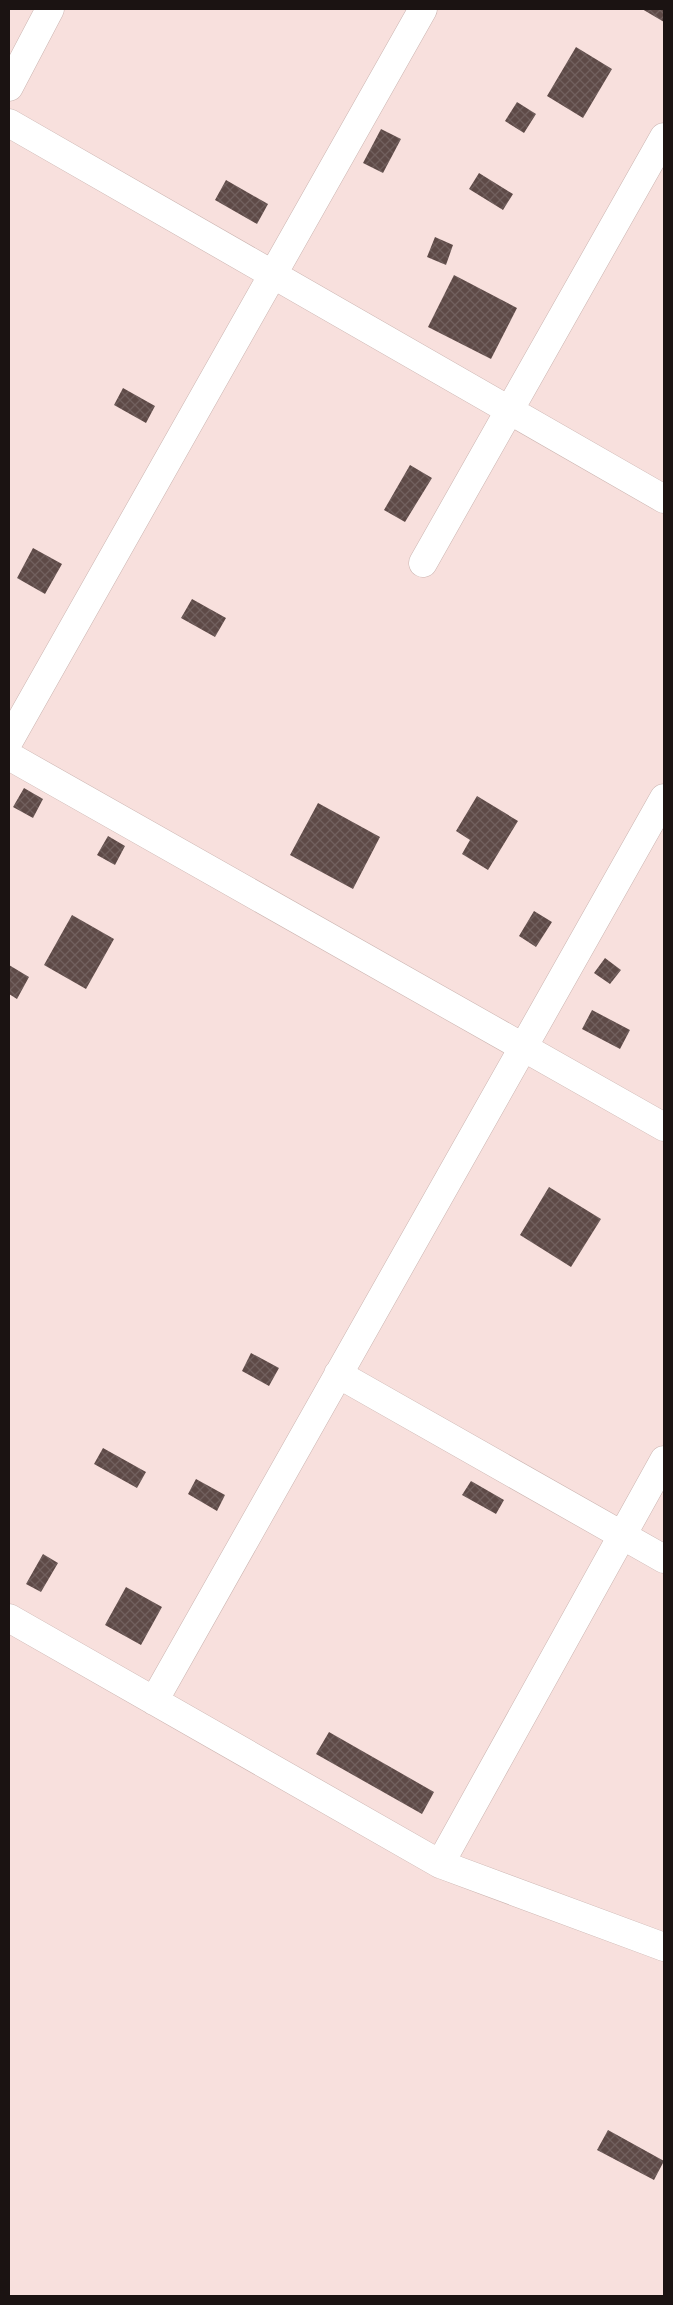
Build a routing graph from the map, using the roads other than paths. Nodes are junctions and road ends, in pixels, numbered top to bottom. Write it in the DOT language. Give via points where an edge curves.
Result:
graph roads {
  1 [pos="50,9"];
  2 [pos="423,9"];
  3 [pos="9,87"];
  4 [pos="9,123"];
  5 [pos="664,137"];
  6 [pos="273,274"];
  7 [pos="509,410"];
  8 [pos="664,499"];
  9 [pos="423,563"];
  10 [pos="9,741"];
  11 [pos="9,756"];
  12 [pos="664,798"];
  13 [pos="523,1047"];
  14 [pos="664,1127"];
  15 [pos="338,1374"];
  16 [pos="664,1460"];
  17 [pos="622,1536"];
  18 [pos="664,1559"];
  19 [pos="9,1618"];
  20 [pos="154,1700"];
  21 [pos="440,1864"];
  22 [pos="664,1947"];
  1 -- 3 [label="street"];
  2 -- 6 [label="street"];
  4 -- 6 [label="street"];
  5 -- 7 [label="street"];
  6 -- 7 [label="street"];
  6 -- 10 [label="street"];
  7 -- 8 [label="street"];
  7 -- 9 [label="street"];
  11 -- 13 [label="street"];
  12 -- 13 [label="street"];
  13 -- 14 [label="street"];
  13 -- 15 [label="street"];
  15 -- 17 [label="street"];
  15 -- 20 [label="street"];
  16 -- 17 [label="street"];
  17 -- 18 [label="street"];
  17 -- 21 [label="street"];
  19 -- 20 [label="street"];
  20 -- 21 [label="street"];
  21 -- 22 [label="street"];
}
